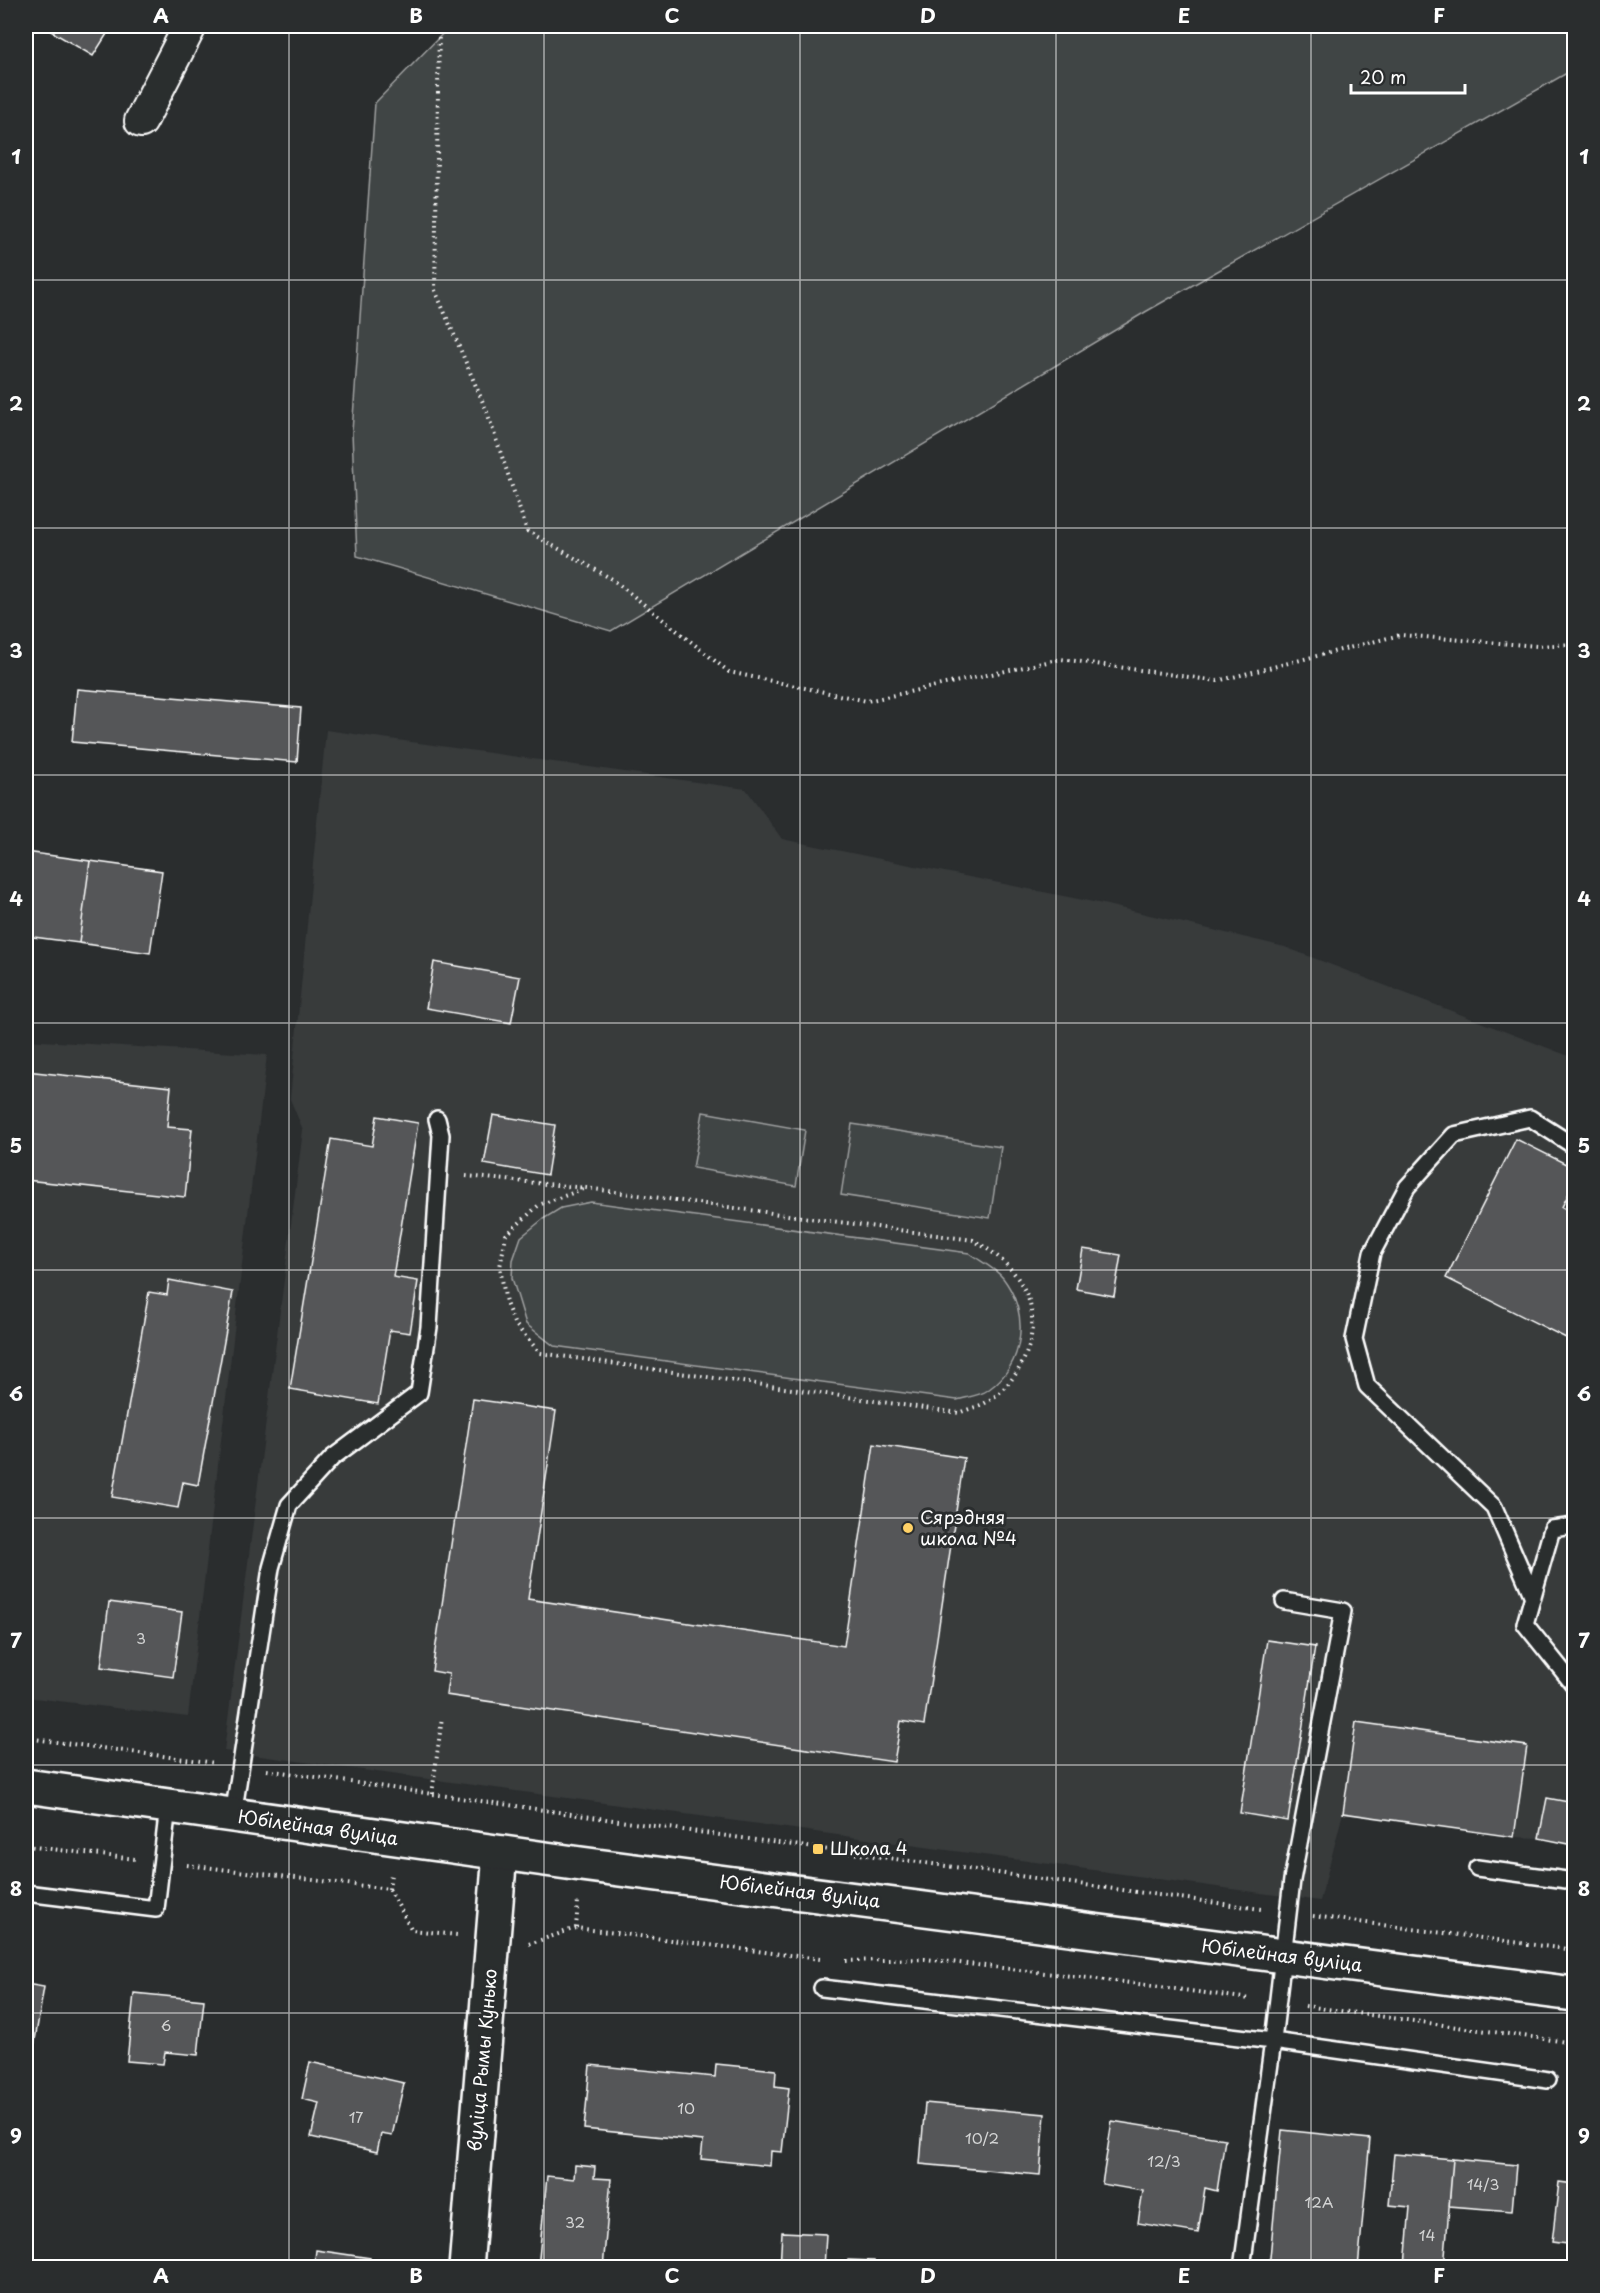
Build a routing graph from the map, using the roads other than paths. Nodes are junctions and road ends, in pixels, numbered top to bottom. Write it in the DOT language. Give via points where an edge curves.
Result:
graph roads {
  1 [pos="190,26"];
  2 [pos="141,121"];
  3 [pos="437,1119"];
  4 [pos="1575,1146"];
  5 [pos="1575,1526"];
  6 [pos="1533,1597"];
  7 [pos="1284,1601"];
  8 [pos="1575,1685"];
  9 [pos="26,1786"];
  10 [pos="168,1807"];
  11 [pos="233,1816"];
  12 [pos="500,1853"];
  13 [pos="1477,1868"];
  14 [pos="1575,1881"];
  15 [pos="26,1893"];
  16 [pos="1283,1956"];
  17 [pos="822,1989"];
  18 [pos="1575,1994"];
  19 [pos="1273,2041"];
  20 [pos="1548,2080"];
  21 [pos="466,2268"];
  22 [pos="1242,2268"];
  1 -- 2 [label="street"];
  3 -- 11 [label="lane" via="441,1135 429,1327 419,1393 332,1458 289,1505 271,1568"];
  4 -- 6 [label="lane" via="1530,1118 1454,1134 1407,1187 1372,1253 1354,1339 1367,1386 1494,1507"];
  5 -- 6 [label="lane" via="1552,1529"];
  6 -- 8 [label="lane" via="1525,1624"];
  7 -- 16 [label="lane" via="1343,1611 1287,1913"];
  9 -- 10 [label="main road, Юбілейная вуліца"];
  10 -- 11 [label="main road, Юбілейная вуліца"];
  10 -- 15 [label="lane" via="156,1909"];
  11 -- 12 [label="main road, Юбілейная вуліца"];
  12 -- 16 [label="main road, Юбілейная вуліца"];
  12 -- 21 [label="main road, вуліца Рымы Кунько"];
  13 -- 14 [label="lane"];
  16 -- 18 [label="main road, Юбілейная вуліца"];
  16 -- 19 [label="lane"];
  17 -- 19 [label="lane"];
  19 -- 20 [label="lane"];
  19 -- 22 [label="lane"];
}
